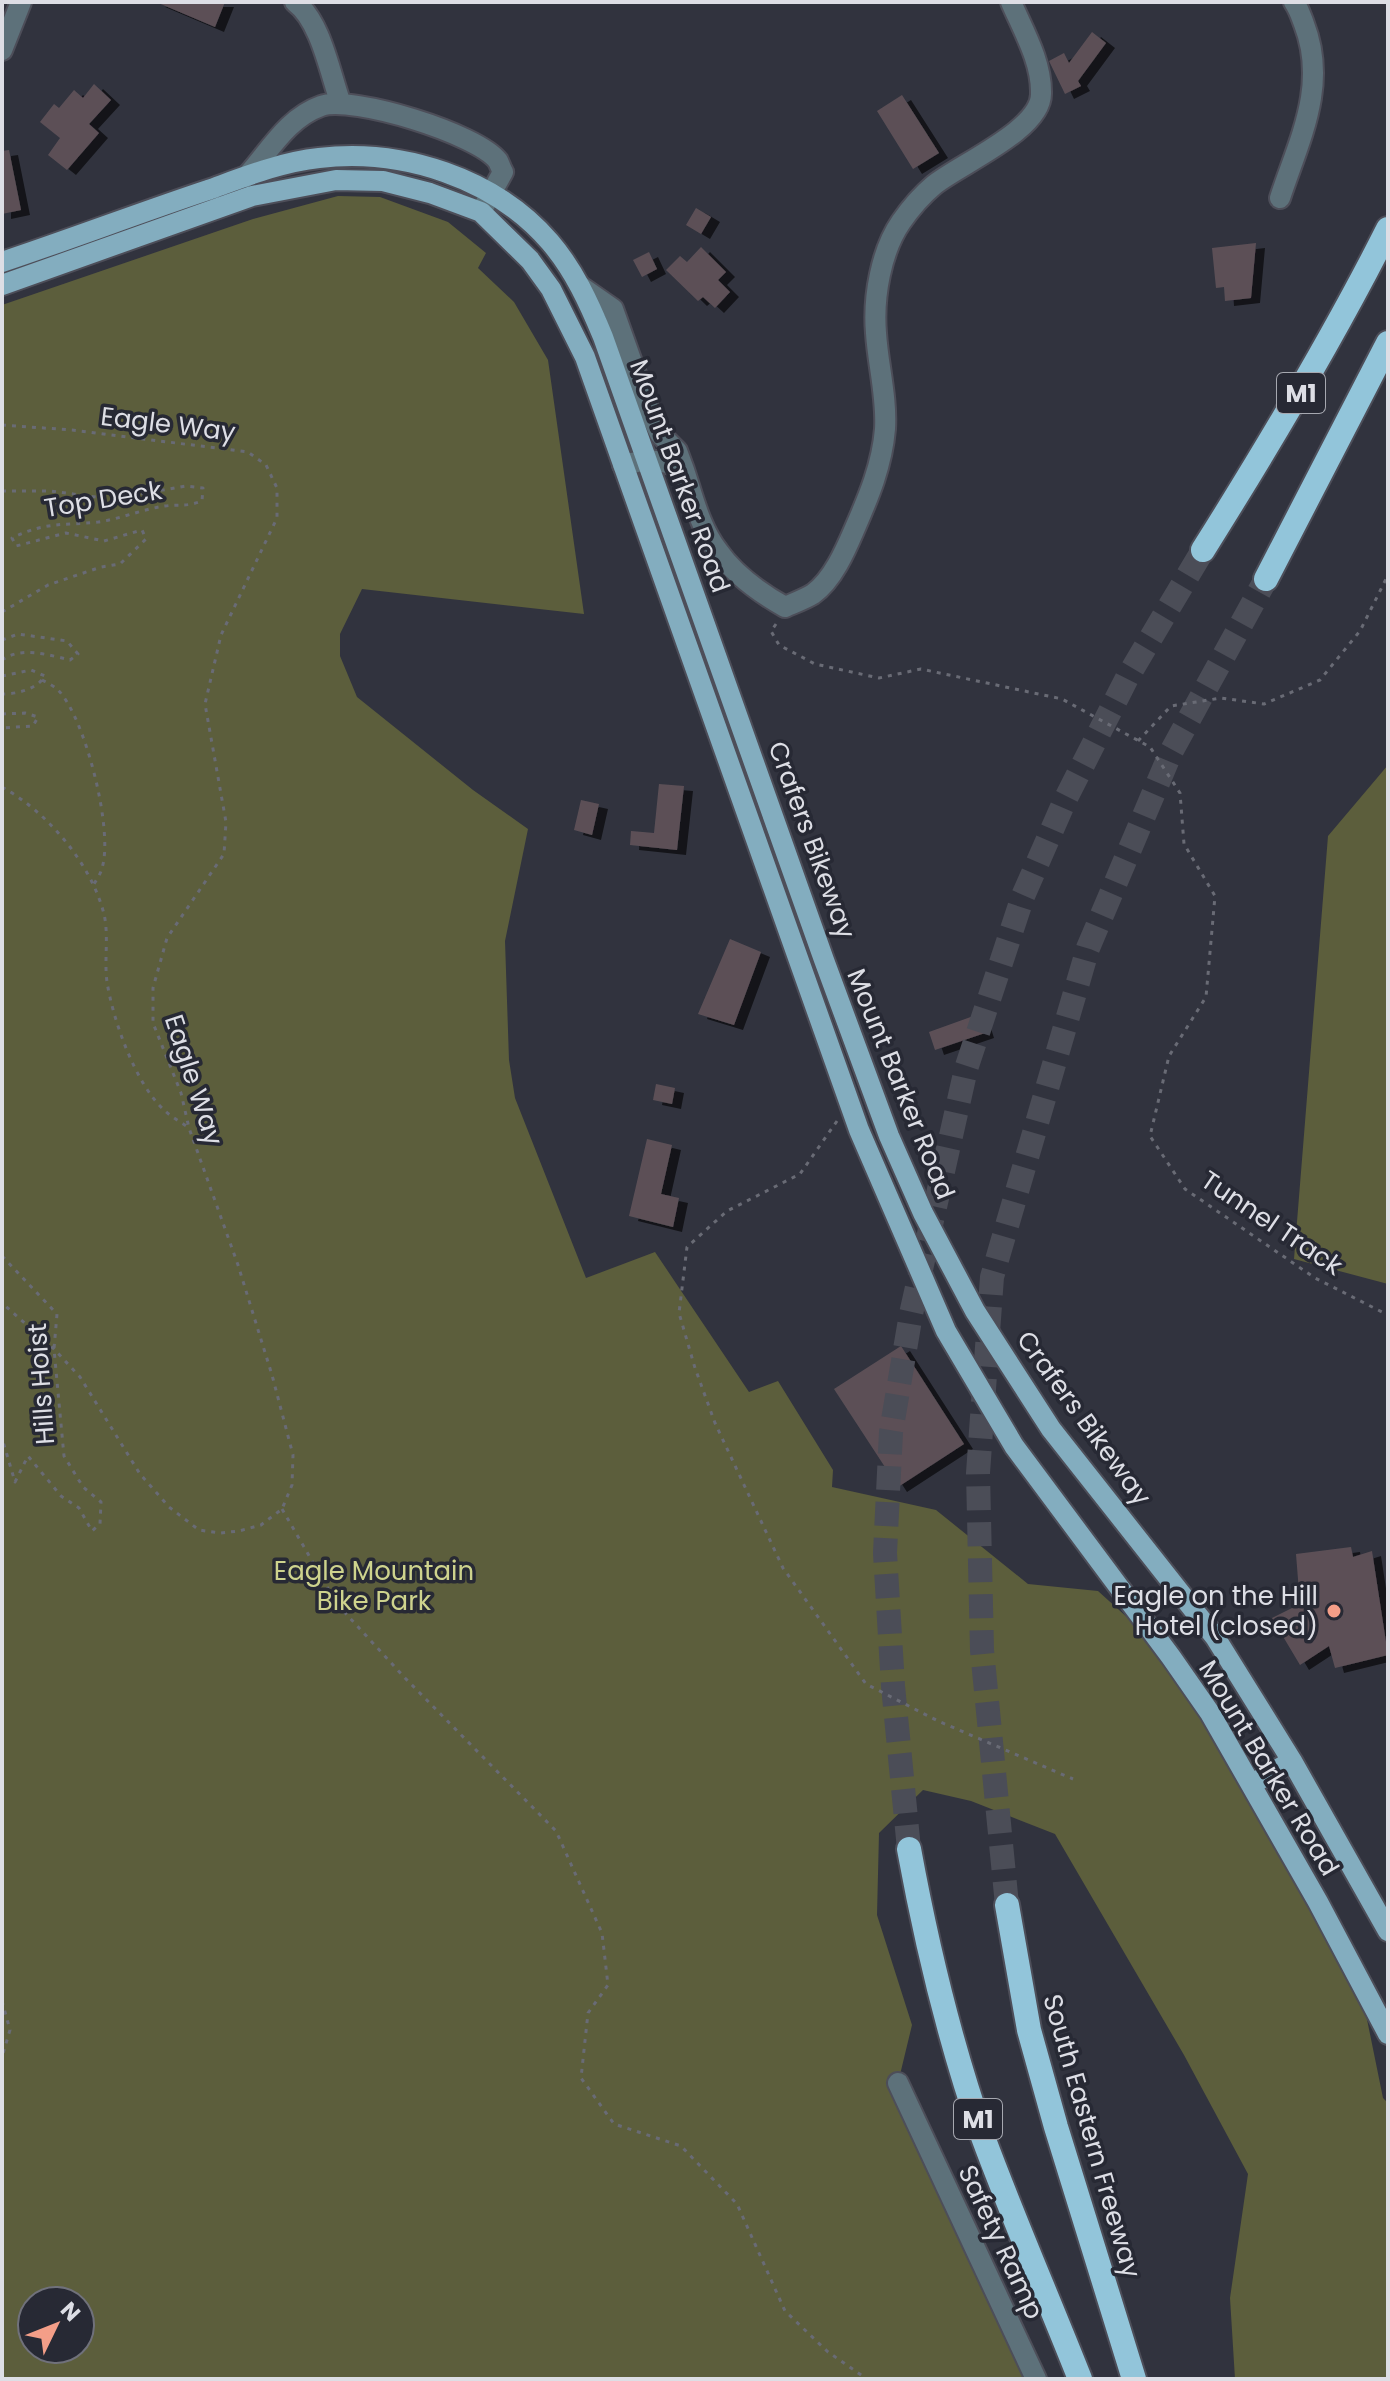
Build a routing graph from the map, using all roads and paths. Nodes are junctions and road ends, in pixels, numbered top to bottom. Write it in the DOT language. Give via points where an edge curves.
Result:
graph roads {
  1 [pos="21,2"];
  2 [pos="295,2"];
  3 [pos="1011,2"];
  4 [pos="1294,2"];
  5 [pos="2,50"];
  6 [pos="341,104"];
  7 [pos="246,177"];
  8 [pos="492,193"];
  9 [pos="1280,198"];
  10 [pos="481,212"];
  11 [pos="1388,229"];
  12 [pos="2,262"];
  13 [pos="2,285"];
  14 [pos="580,286"];
  15 [pos="1388,343"];
  16 [pos="2,425"];
  17 [pos="646,459"];
  18 [pos="623,465"];
  19 [pos="684,470"];
  20 [pos="2,491"];
  21 [pos="1203,550"];
  22 [pos="1388,575"];
  23 [pos="1266,579"];
  24 [pos="785,607"];
  25 [pos="2,612"];
  26 [pos="2,640"];
  27 [pos="2,660"];
  28 [pos="2,676"];
  29 [pos="42,680"];
  30 [pos="2,694"];
  31 [pos="2,714"];
  32 [pos="2,728"];
  33 [pos="1138,741"];
  34 [pos="2,787"];
  35 [pos="94,884"];
  36 [pos="849,1101"];
  37 [pos="189,1128"];
  38 [pos="2,1256"];
  39 [pos="959,1283"];
  40 [pos="932,1298"];
  41 [pos="2,1303"];
  42 [pos="1388,1315"];
  43 [pos="54,1349"];
  44 [pos="2,1438"];
  45 [pos="282,1509"];
  46 [pos="1292,1761"];
  47 [pos="1073,1779"];
  48 [pos="1252,1784"];
  49 [pos="909,1849"];
  50 [pos="1007,1905"];
  51 [pos="1388,1931"];
  52 [pos="2,2001"];
  53 [pos="1388,2034"];
  54 [pos="2,2057"];
  55 [pos="898,2083"];
  56 [pos="867,2379"];
  57 [pos="1036,2379"];
  58 [pos="1080,2379"];
  59 [pos="1134,2379"];
  1 -- 5 [label="street"];
  2 -- 6 [label="street" via="316,31"];
  3 -- 24 [label="street" via="1036,62 1042,97 1037,111 933,186 892,238 881,273 875,330 884,397 882,457 866,503 829,575 813,594"];
  4 -- 9 [label="street" via="1309,38 1313,97"];
  6 -- 7 [label="street" via="323,105 291,124"];
  6 -- 8 [label="street" via="414,118 481,148 503,172"];
  7 -- 8 [label="main road, Mount Barker Road" via="318,158 373,157 450,174"];
  7 -- 12 [label="main road, Mount Barker Road"];
  8 -- 10 [label="street"];
  8 -- 14 [label="main road, Mount Barker Road" via="549,241"];
  10 -- 13 [label="main road, Mount Barker Road" via="383,181 313,183 252,196"];
  10 -- 18 [label="main road, Mount Barker Road" via="551,289 585,357"];
  11 -- 21 [label="highway, M1" via="1300,395"];
  14 -- 17 [label="main road, Mount Barker Road"];
  14 -- 19 [label="street" via="613,309 650,413"];
  15 -- 23 [label="highway, M1"];
  16 -- 37 [label="path, Eagle Way" via="248,452 266,465 277,488 277,518 221,635 205,704 226,822 224,854 167,938 153,988 153,1023"];
  17 -- 18 [label="street"];
  17 -- 19 [label="street"];
  17 -- 39 [label="main road, Mount Barker Road" via="889,1136"];
  18 -- 36 [label="main road, Mount Barker Road"];
  19 -- 24 [label="street" via="718,552"];
  20 -- 25 [label="path, Top Deck" via="111,499 186,486 203,488 202,501 185,507 168,505 99,522 33,528 12,538 16,546 66,533 104,541 142,530 146,539 120,564 48,585"];
  22 -- 33 [label="path" via="1360,631 1320,680 1264,704 1221,698 1171,706"];
  24 -- 33 [label="path, Tunnel Track" via="771,631 779,645 815,664 879,678 921,669 1062,699"];
  26 -- 27 [label="path" via="18,634 67,641 78,654 70,660 34,652"];
  28 -- 29 [label="path" via="31,670 45,676"];
  29 -- 30 [label="path" via="40,685"];
  29 -- 35 [label="path" via="64,697 86,742 104,843 103,867"];
  31 -- 32 [label="path" via="38,717 33,726"];
  33 -- 42 [label="path, Tunnel Track" via="1150,747 1180,793 1184,844 1215,896 1206,997 1169,1056 1150,1136 1185,1189 1315,1278"];
  34 -- 35 [label="path" via="25,800 56,832"];
  35 -- 37 [label="path" via="104,916 106,979 122,1035 140,1077 163,1110"];
  36 -- 40 [label="main road, Mount Barker Road"];
  36 -- 47 [label="path" via="800,1174 727,1211 687,1247 679,1313 695,1368 783,1568 866,1684"];
  37 -- 45 [label="path, Eagle Way" via="238,1265 293,1455 292,1485"];
  38 -- 43 [label="path, Hills Hoist" via="57,1314"];
  39 -- 40 [label="main road"];
  39 -- 46 [label="main road, Mount Barker Road" via="1051,1429 1215,1637"];
  40 -- 48 [label="main road, Mount Barker Road" via="964,1365 1014,1446 1171,1657"];
  41 -- 43 [label="path"];
  43 -- 44 [label="path, Hills Hoist" via="64,1456 83,1487 101,1502 100,1524 92,1531 79,1508 61,1496 28,1456 15,1482"];
  43 -- 45 [label="path" via="80,1377 140,1474 199,1530 239,1531 261,1525"];
  45 -- 56 [label="path" via="337,1604 556,1831 602,1933 608,1985 588,2013 581,2078 614,2124 681,2146 737,2204 785,2311 828,2352"];
  46 -- 48 [label="main road"];
  46 -- 51 [label="main road, Mount Barker Road"];
  48 -- 53 [label="main road, Mount Barker Road"];
  49 -- 58 [label="highway, M1" via="926,1943 983,2137"];
  50 -- 59 [label="highway, South Eastern Freeway" via="1029,2030"];
  52 -- 54 [label="path" via="10,2030"];
  55 -- 57 [label="street, Safety Ramp"];
}
